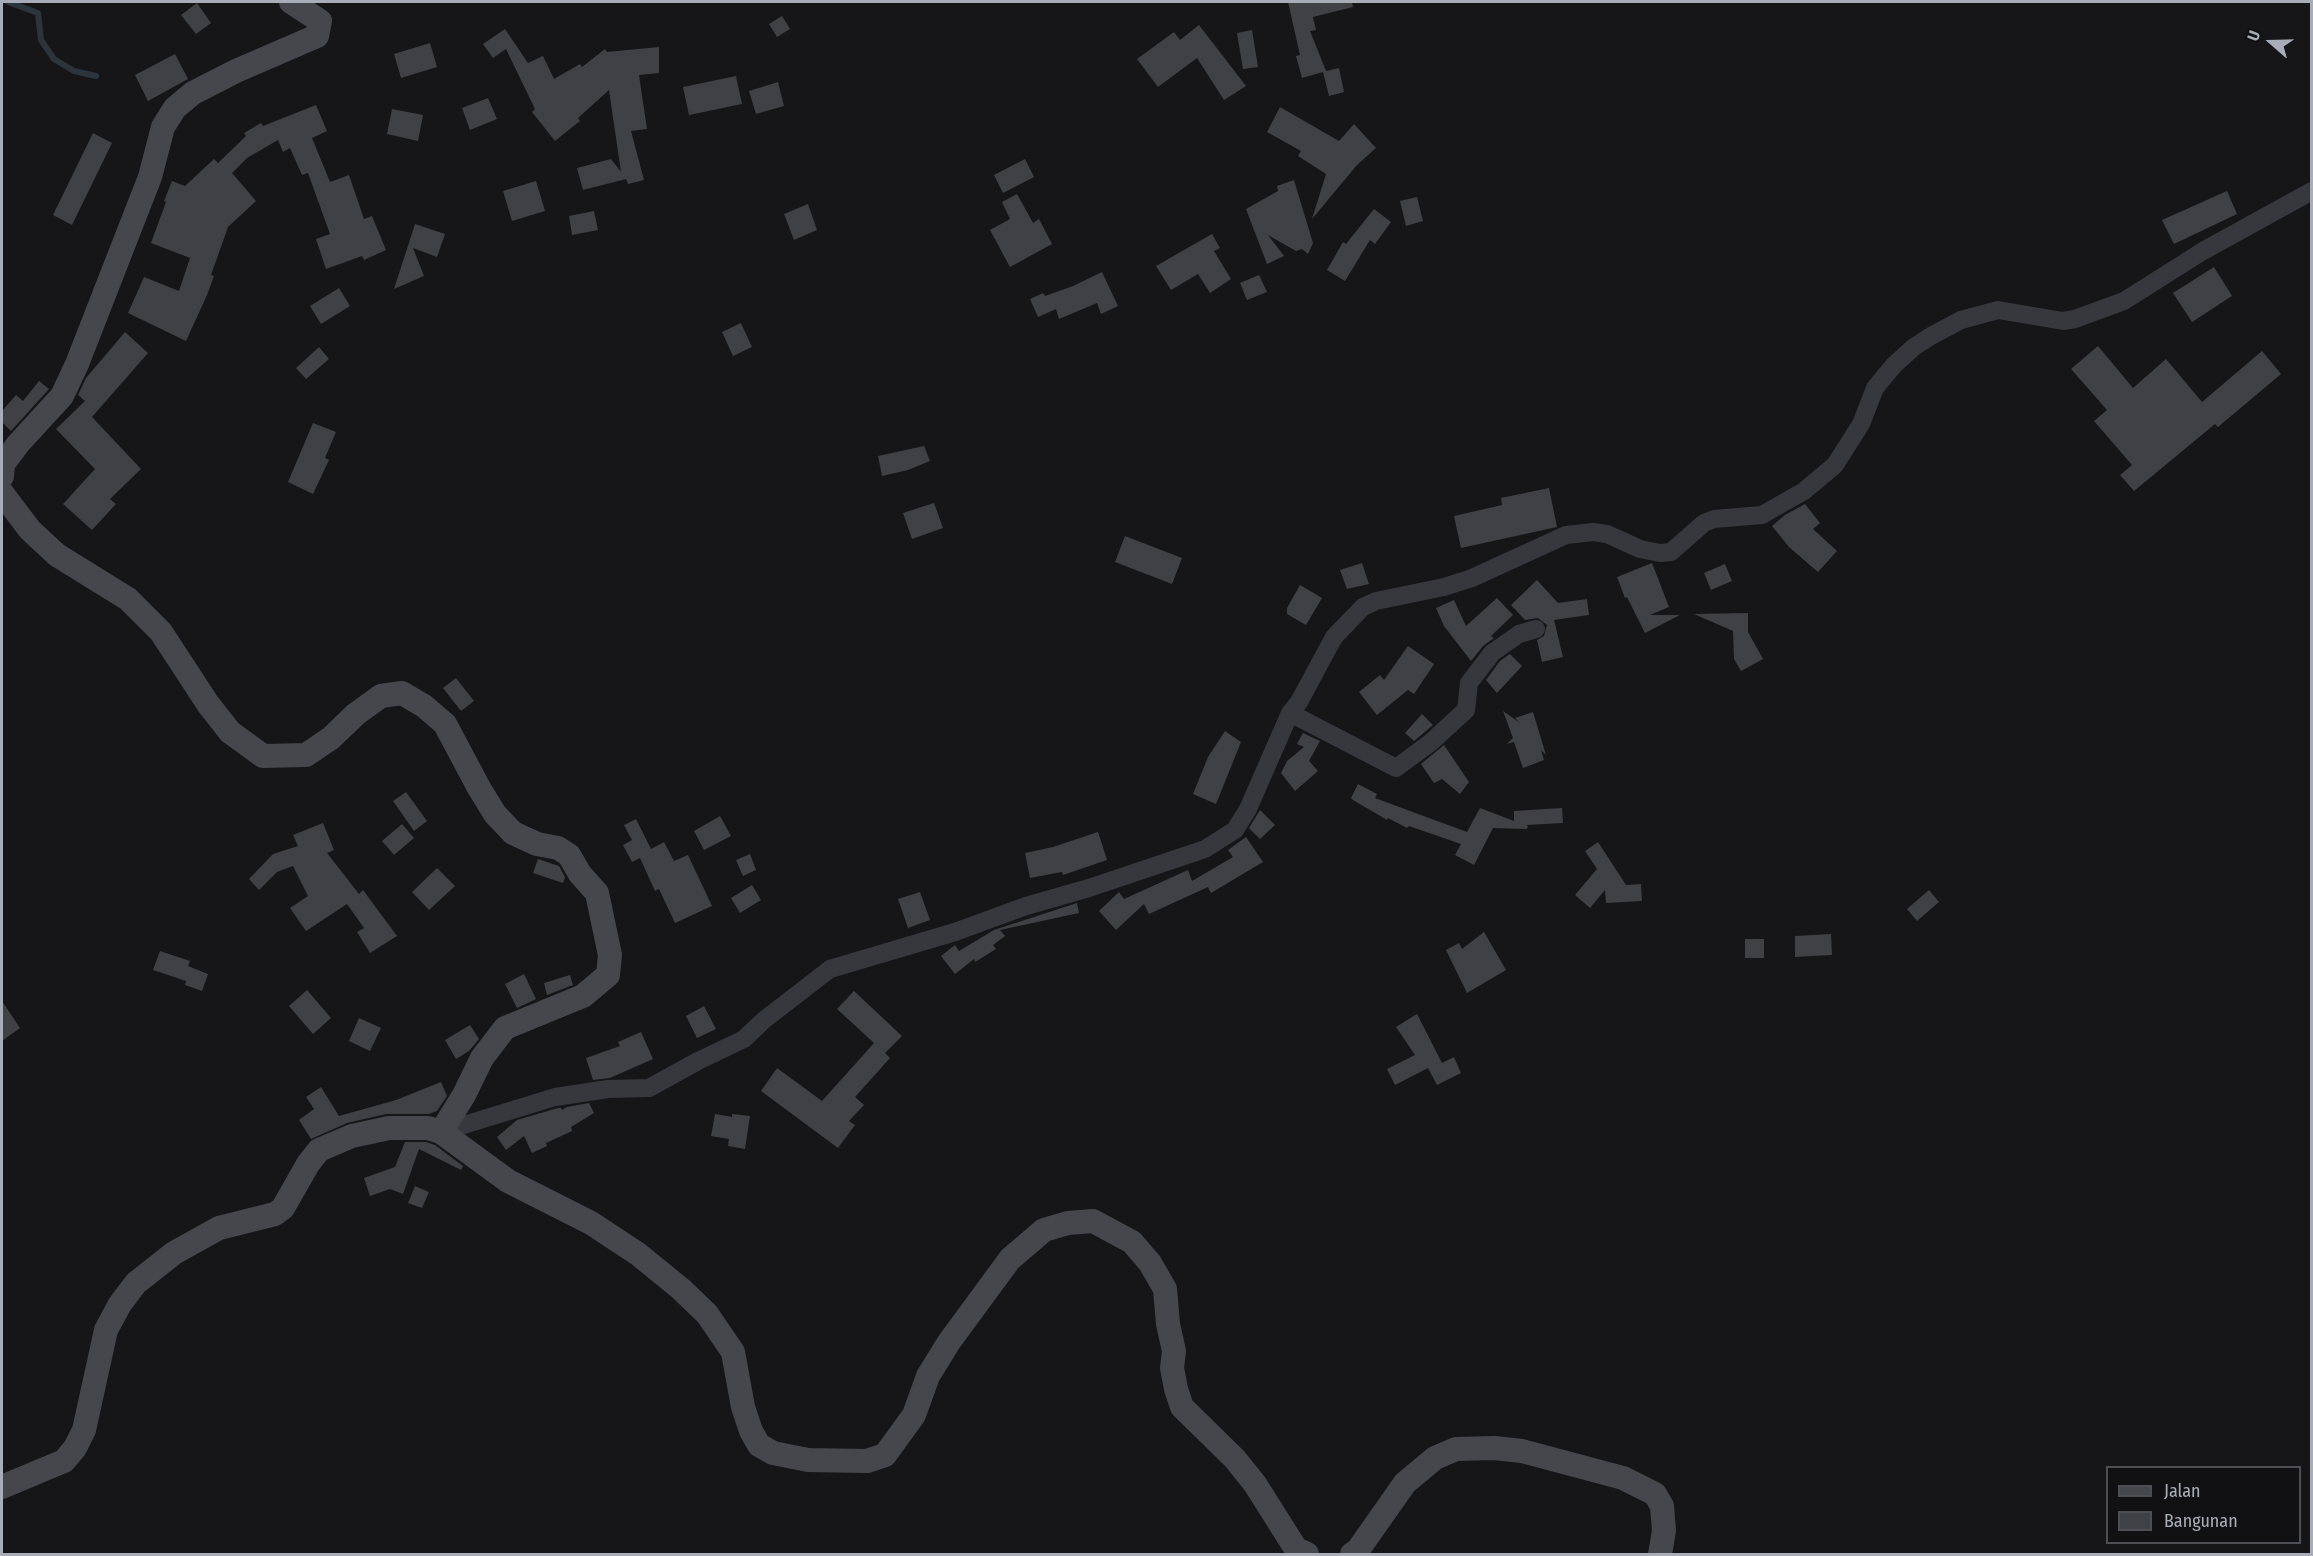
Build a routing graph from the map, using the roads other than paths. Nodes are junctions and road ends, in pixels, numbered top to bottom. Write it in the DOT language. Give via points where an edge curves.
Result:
graph roads {
  1 [pos="291,2"];
  2 [pos="2312,191"];
  3 [pos="2,476"];
  4 [pos="2,493"];
  5 [pos="1536,629"];
  6 [pos="1290,713"];
  7 [pos="441,1132"];
  8 [pos="2,1487"];
  9 [pos="1307,1554"];
  10 [pos="1352,1554"];
  11 [pos="1660,1554"];
  1 -- 3 [label="street" via="320,21 317,36 193,93 175,108 163,127 150,177 72,375 62,396 3,464"];
  2 -- 6 [label="street" via="2203,251 2124,301 2063,321 1998,310 1961,320 1931,336 1894,365 1875,388 1861,424 1835,465 1804,491 1762,515 1704,523 1671,552 1640,549 1607,534 1566,535 1472,578 1363,607 1334,637"];
  4 -- 7 [label="street" via="30,530 57,555 128,599 161,632 230,732 263,756 306,755 381,696 402,693 445,724 495,814 513,832 569,855 597,893 610,955 608,975 583,996 505,1028 482,1058"];
  5 -- 6 [label="street" via="1519,634 1492,653 1469,683 1466,710 1437,738 1396,768"];
  6 -- 7 [label="street" via="1235,830 1205,849 830,969 744,1039 650,1088 555,1097"];
  7 -- 8 [label="street" via="389,1128 333,1142 319,1150 283,1208 275,1214 219,1228 174,1253 136,1283 106,1330 84,1430 75,1448 64,1461"];
  7 -- 9 [label="street" via="508,1181 591,1223 681,1289 707,1314 733,1352 743,1407 759,1445 773,1453 808,1460 867,1461 885,1455 914,1415 928,1376 949,1342 1010,1259 1044,1230 1093,1221 1132,1242 1165,1289 1174,1351 1172,1368 1182,1407 1235,1459 1296,1549"];
  10 -- 11 [label="street" via="1405,1483 1435,1458 1456,1449 1494,1448 1522,1451 1623,1478 1655,1494 1662,1506 1664,1531"];
}
